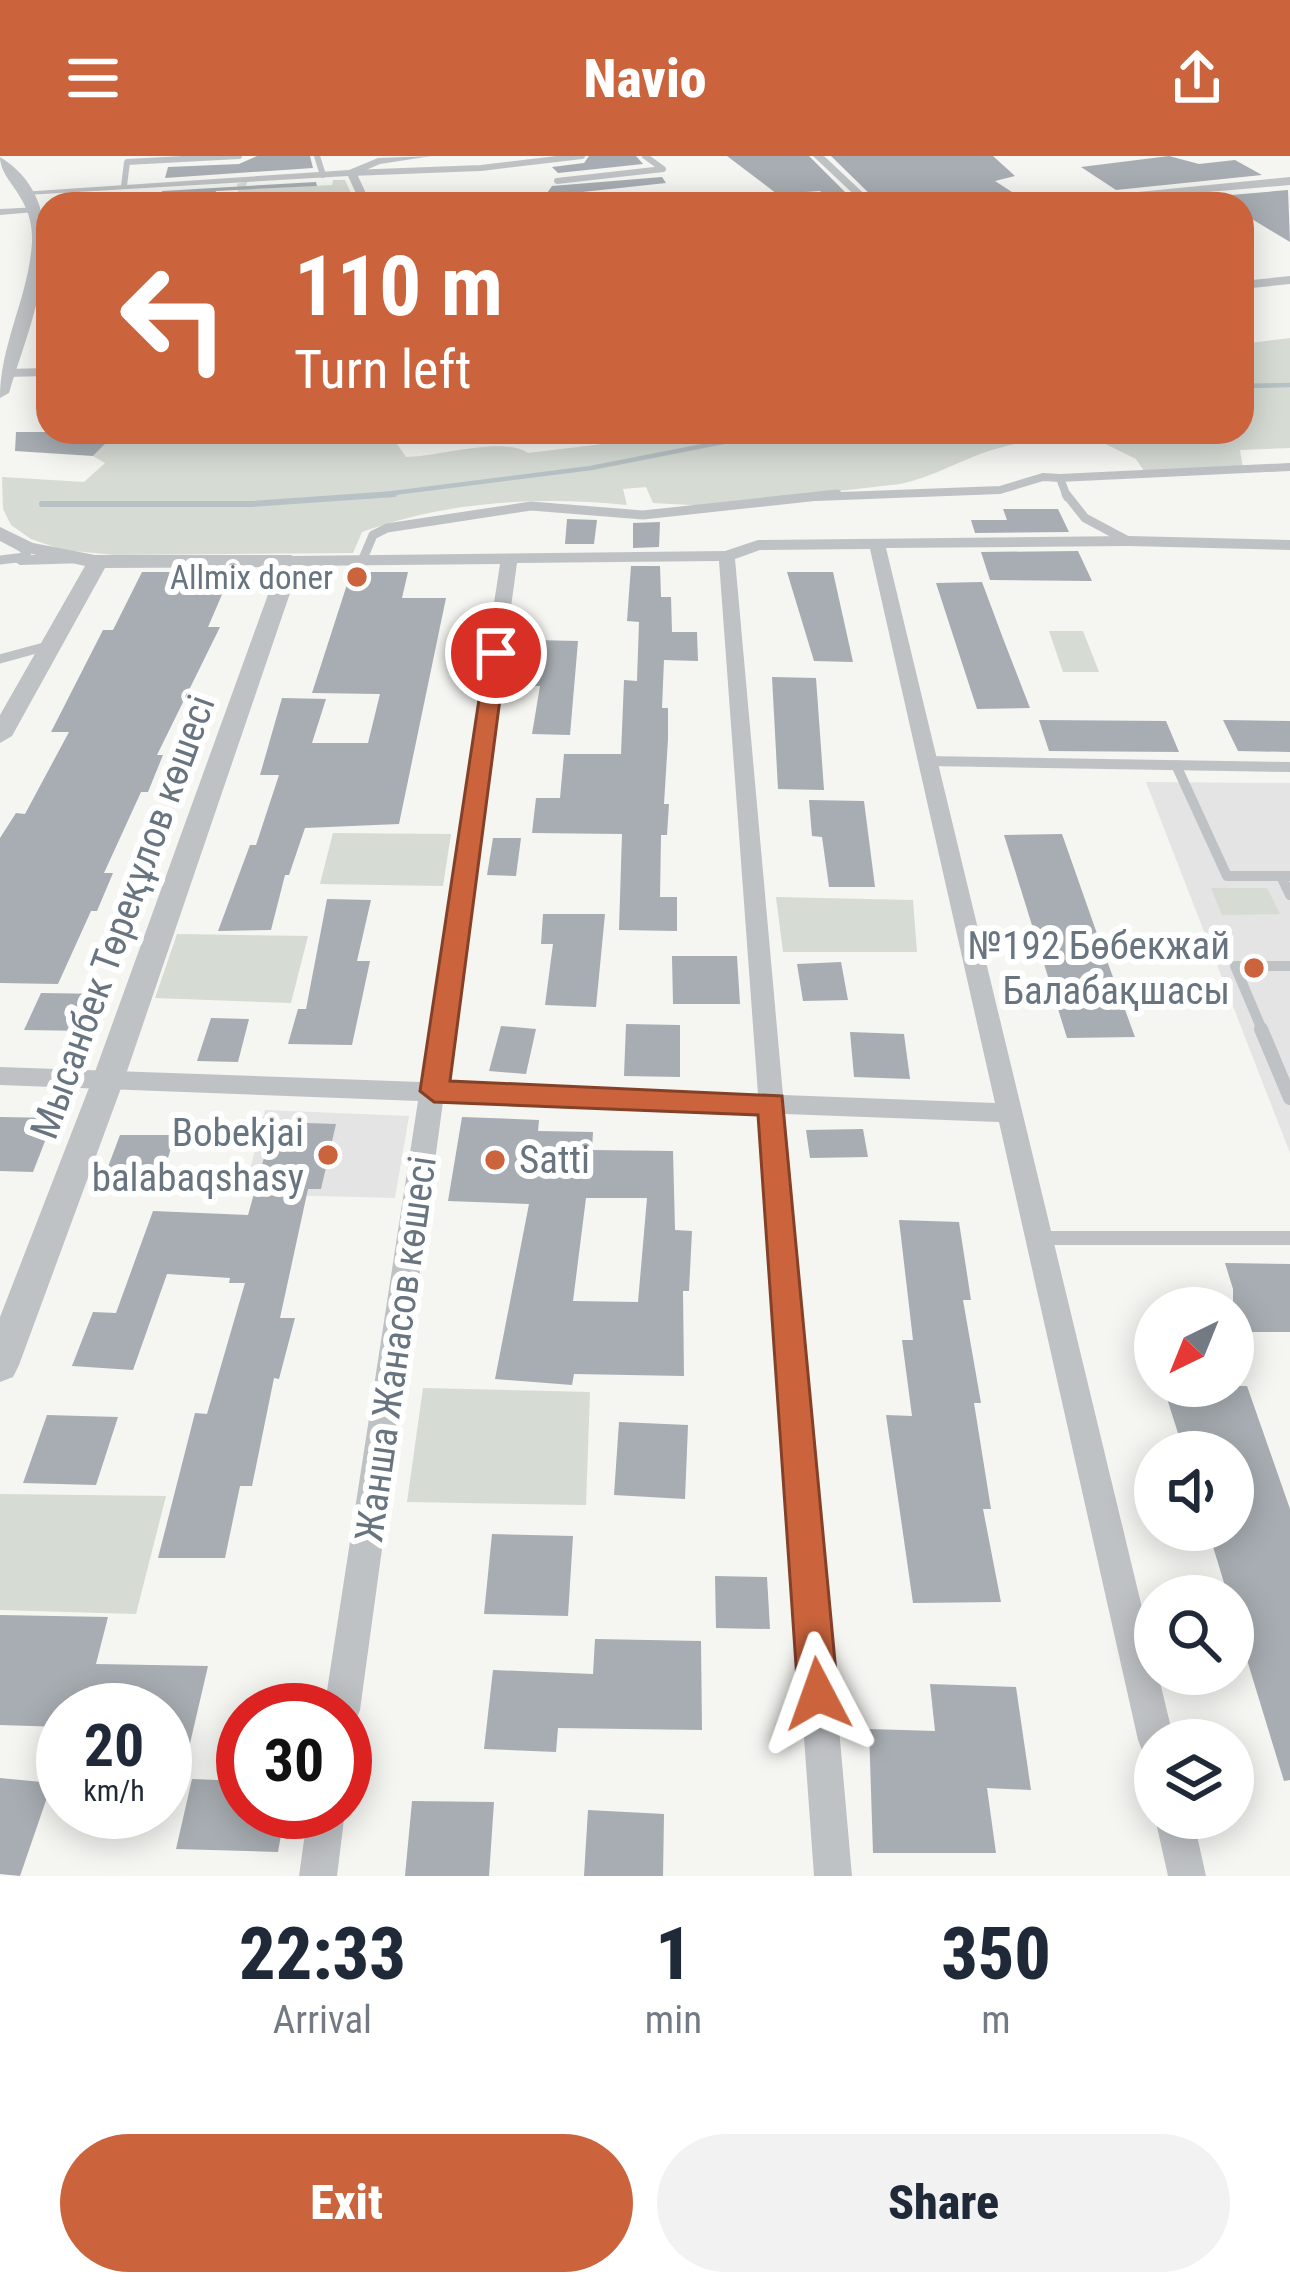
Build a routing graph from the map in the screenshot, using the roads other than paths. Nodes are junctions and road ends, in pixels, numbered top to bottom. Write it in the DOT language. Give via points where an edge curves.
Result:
graph roads {
  1 [pos="239,156"];
  2 [pos="316,156"];
  3 [pos="428,156"];
  4 [pos="582,156"];
  5 [pos="645,156"];
  6 [pos="818,156"];
  7 [pos="0,161"];
  8 [pos="351,173"];
  9 [pos="323,175"];
  10 [pos="557,181"];
  11 [pos="1290,181"];
  12 [pos="124,186"];
  13 [pos="26,192"];
  14 [pos="360,192"];
  15 [pos="857,192"];
  16 [pos="1163,192"];
  17 [pos="35,209"];
  18 [pos="0,212"];
  19 [pos="36,212"];
  20 [pos="1290,280"];
  21 [pos="1254,284"];
  22 [pos="36,297"];
  23 [pos="36,372"];
  24 [pos="6,373"];
  25 [pos="0,393"];
  26 [pos="1290,467"];
  27 [pos="1060,478"];
  28 [pos="0,533"];
  29 [pos="1129,541"];
  30 [pos="877,544"];
  31 [pos="1288,547"];
  32 [pos="20,553"];
  33 [pos="727,556"];
  34 [pos="509,559"];
  35 [pos="0,560"];
  36 [pos="90,560"];
  37 [pos="291,561"];
  38 [pos="362,561"];
  39 [pos="52,644"];
  40 [pos="0,658"];
  41 [pos="0,736"];
  42 [pos="928,761"];
  43 [pos="1176,765"];
  44 [pos="1290,767"];
  45 [pos="1285,876"];
  46 [pos="1290,895"];
  47 [pos="1290,967"];
  48 [pos="0,1076"];
  49 [pos="108,1080"];
  50 [pos="434,1091"];
  51 [pos="1290,1098"];
  52 [pos="772,1104"];
  53 [pos="1009,1113"];
  54 [pos="1038,1238"];
  55 [pos="1290,1238"];
  56 [pos="0,1366"];
  57 [pos="347,1683"];
  58 [pos="1151,1719"];
  59 [pos="323,1839"];
  60 [pos="1179,1839"];
  61 [pos="318,1876"];
  62 [pos="832,1876"];
  63 [pos="1187,1876"];
  1 -- 12 [label="lane" via="127,162"];
  2 -- 9 [label="lane"];
  3 -- 8 [label="street"];
  4 -- 8 [label="lane"];
  5 -- 10 [label="lane" via="663,169"];
  6 -- 15 [label="street"];
  7 -- 13 [label="street"];
  8 -- 9 [label="street"];
  8 -- 14 [label="street"];
  9 -- 12 [label="street"];
  11 -- 16 [label="street"];
  12 -- 13 [label="street"];
  13 -- 17 [label="street"];
  17 -- 18 [label="street"];
  17 -- 19 [label="street"];
  20 -- 21 [label="street"];
  22 -- 24 [label="street"];
  23 -- 24 [label="lane"];
  24 -- 25 [label="street"];
  26 -- 27 [label="lane"];
  27 -- 29 [label="lane" via="1076,514"];
  27 -- 38 [label="lane" via="988,491 843,493 693,513 531,506 387,528 373,536"];
  28 -- 32 [label="street"];
  29 -- 30 [label="street"];
  29 -- 31 [label="street"];
  30 -- 33 [label="street" via="758,545"];
  30 -- 42 [label="street"];
  32 -- 35 [label="lane"];
  32 -- 36 [label="street"];
  33 -- 34 [label="street"];
  33 -- 52 [label="street"];
  34 -- 38 [label="street"];
  34 -- 50 [label="street, Жанша Жанасов көшесі"];
  36 -- 37 [label="street"];
  36 -- 39 [label="street"];
  37 -- 38 [label="street"];
  37 -- 49 [label="street, Мысанбек Төреқұлов көшесі"];
  39 -- 40 [label="lane"];
  39 -- 41 [label="street"];
  42 -- 43 [label="lane"];
  42 -- 53 [label="street"];
  43 -- 44 [label="lane"];
  43 -- 45 [label="lane" via="1227,876"];
  45 -- 46 [label="lane"];
  47 -- 51 [label="lane" via="1235,966"];
  48 -- 49 [label="street"];
  49 -- 50 [label="street"];
  49 -- 56 [label="street, Мысанбек Төреқұлов көшесі"];
  50 -- 52 [label="street"];
  50 -- 57 [label="street, Жанша Жанасов көшесі"];
  52 -- 53 [label="street"];
  52 -- 62 [label="street"];
  53 -- 54 [label="street"];
  54 -- 55 [label="lane"];
  54 -- 58 [label="street"];
  59 -- 61 [label="street"];
  60 -- 63 [label="street"];
}
